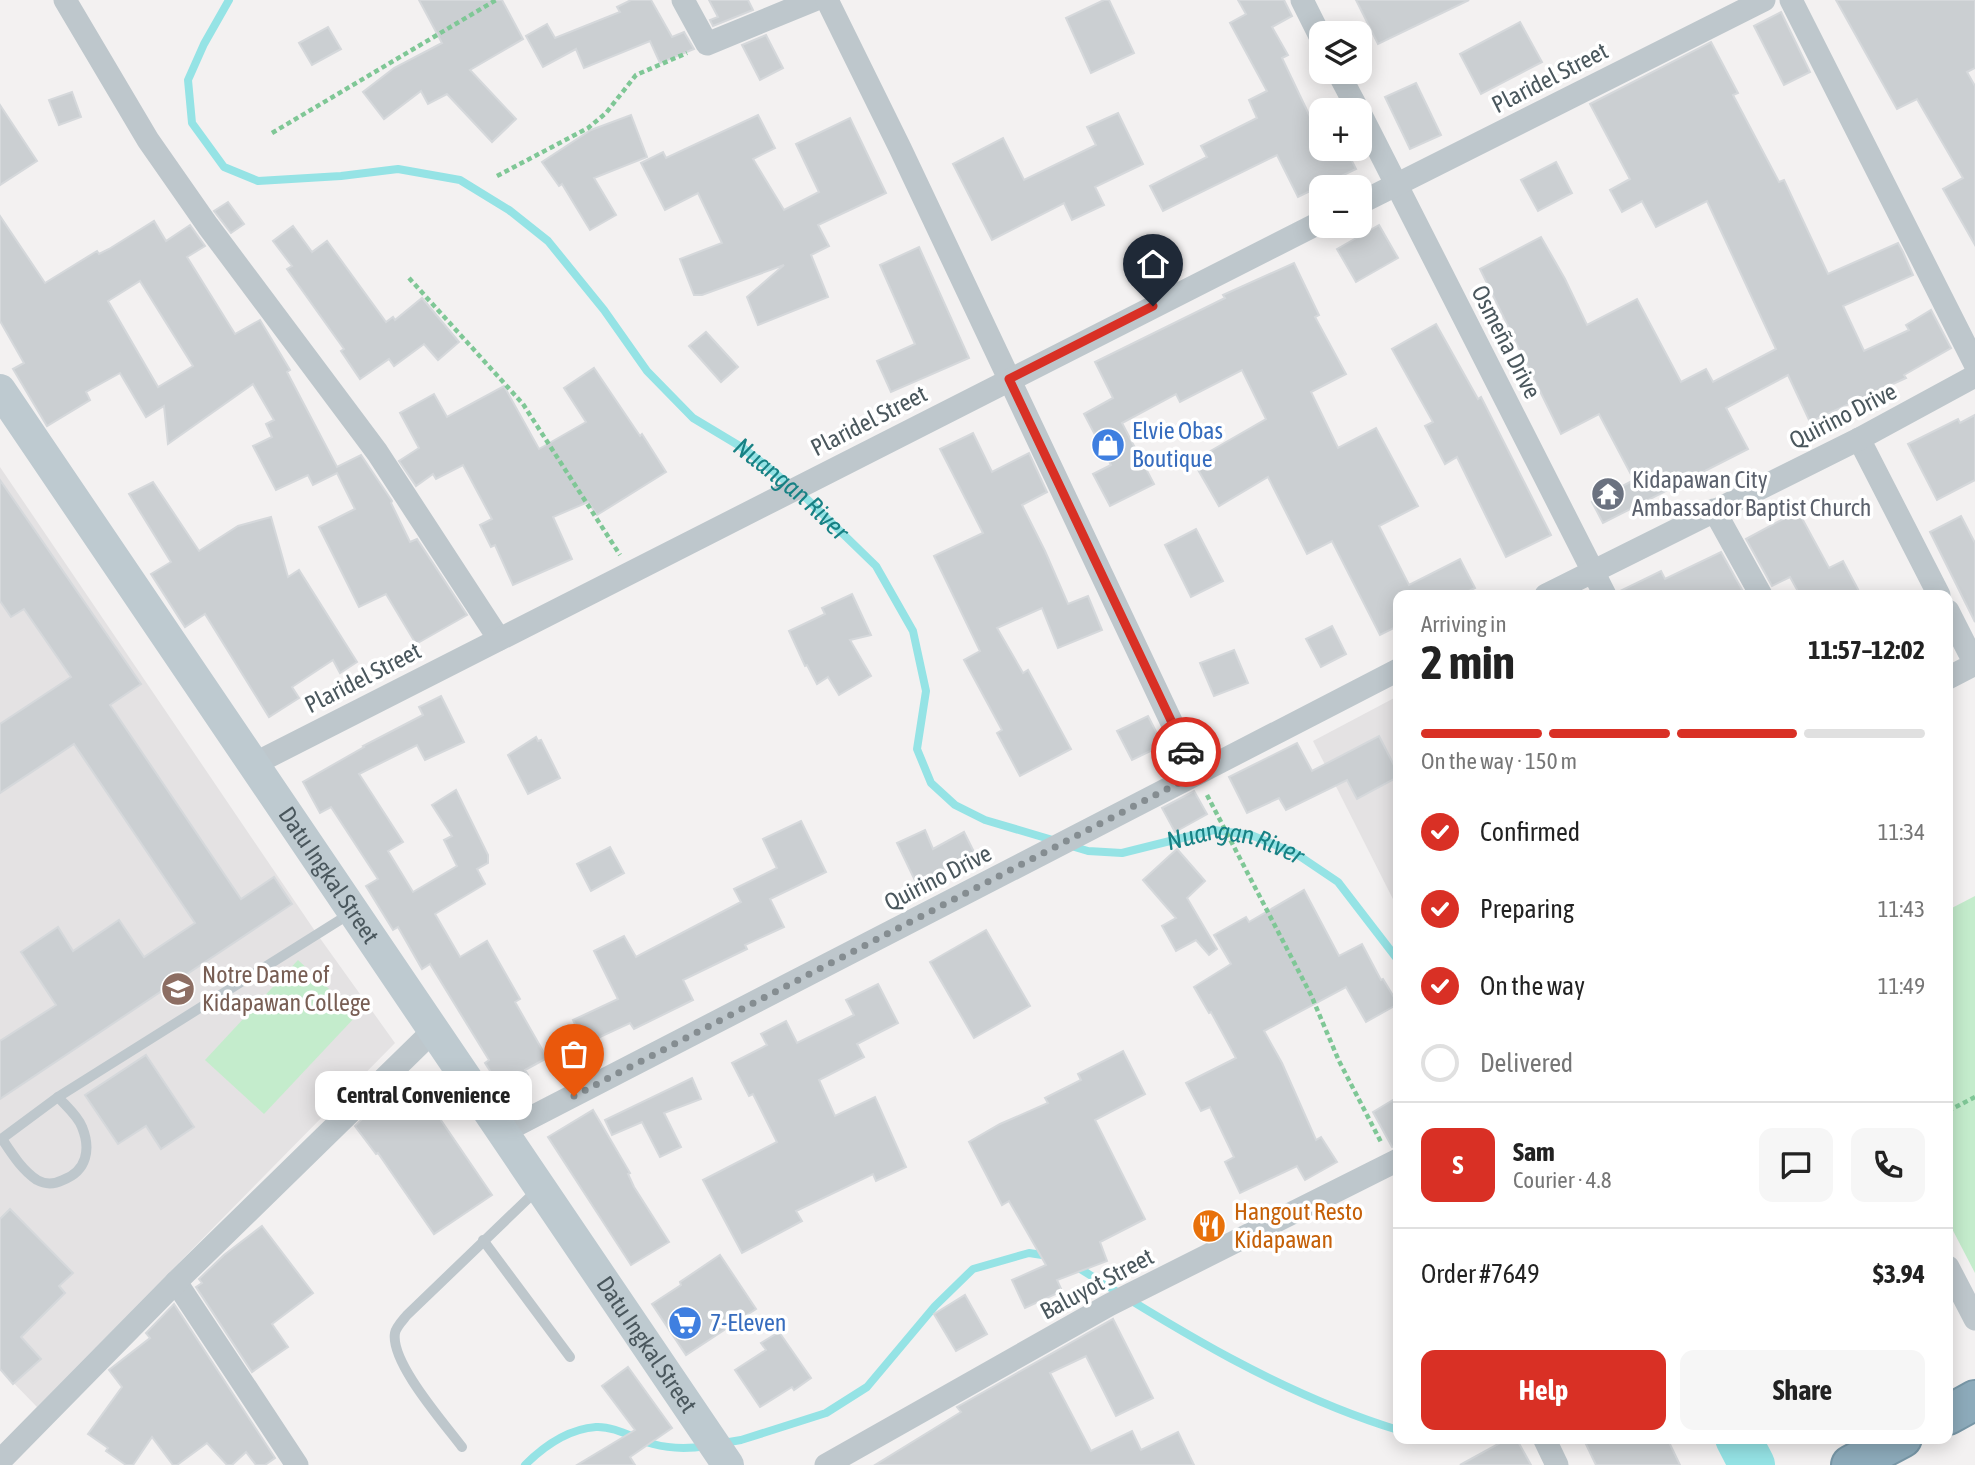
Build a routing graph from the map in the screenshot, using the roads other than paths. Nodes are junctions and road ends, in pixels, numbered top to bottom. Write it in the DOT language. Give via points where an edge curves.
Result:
graph roads {
  1 [pos="65,0"];
  2 [pos="683,0"];
  3 [pos="814,0"];
  4 [pos="827,0"];
  5 [pos="1302,0"];
  6 [pos="1764,0"];
  7 [pos="1791,0"];
  8 [pos="1312,21"];
  9 [pos="1372,137"];
  10 [pos="1396,184"];
  11 [pos="1372,197"];
  12 [pos="1309,228"];
  13 [pos="1975,364"];
  14 [pos="1975,376"];
  15 [pos="1009,379"];
  16 [pos="0,390"];
  17 [pos="1858,439"];
  18 [pos="1714,510"];
  19 [pos="1593,571"];
  20 [pos="1556,590"];
  21 [pos="1602,590"];
  22 [pos="1758,590"];
  23 [pos="1936,590"];
  24 [pos="1953,621"];
  25 [pos="499,639"];
  26 [pos="1975,663"];
  27 [pos="1393,673"];
  28 [pos="1953,675"];
  29 [pos="254,764"];
  30 [pos="1196,774"];
  31 [pos="353,911"];
  32 [pos="434,1030"];
  33 [pos="58,1097"];
  34 [pos="503,1132"];
  35 [pos="1,1139"];
  36 [pos="1393,1166"];
  37 [pos="540,1187"];
  38 [pos="484,1240"];
  39 [pos="1953,1277"];
  40 [pos="176,1282"];
  41 [pos="1975,1319"];
  42 [pos="570,1357"];
  43 [pos="1975,1400"];
  44 [pos="1953,1412"];
  45 [pos="1891,1444"];
  46 [pos="462,1447"];
  47 [pos="0,1461"];
  48 [pos="297,1465"];
  49 [pos="728,1465"];
  50 [pos="827,1465"];
  51 [pos="1851,1465"];
  1 -- 25 [label="street" via="148,139 377,452"];
  2 -- 3 [label="street" via="708,44"];
  4 -- 15 [label="street"];
  5 -- 8 [label="street"];
  6 -- 10 [label="street, Plaridel Street"];
  7 -- 13 [label="street"];
  9 -- 10 [label="street, Osmeña Drive"];
  10 -- 11 [label="street, Plaridel Street"];
  10 -- 19 [label="street, Osmeña Drive"];
  12 -- 15 [label="street, Plaridel Street"];
  14 -- 17 [label="street, Quirino Drive"];
  15 -- 25 [label="street, Plaridel Street"];
  15 -- 30 [label="street"];
  16 -- 29 [label="street, Datu Ingkal Street"];
  17 -- 18 [label="street, Quirino Drive"];
  17 -- 23 [label="street"];
  18 -- 19 [label="street, Quirino Drive"];
  18 -- 22 [label="street"];
  19 -- 20 [label="street, Quirino Drive"];
  19 -- 21 [label="street, Osmeña Drive"];
  24 -- 26 [label="street"];
  25 -- 29 [label="street, Plaridel Street"];
  26 -- 28 [label="street"];
  27 -- 30 [label="street, Quirino Drive"];
  29 -- 31 [label="street, Datu Ingkal Street"];
  30 -- 34 [label="street, Quirino Drive"];
  31 -- 32 [label="street, Datu Ingkal Street"];
  31 -- 33 [label="lane"];
  32 -- 34 [label="street, Datu Ingkal Street"];
  32 -- 40 [label="street"];
  33 -- 35 [label="lane"];
  33 -- 35 [label="lane" via="82,1125 88,1154 81,1169 68,1179 53,1184 39,1181"];
  34 -- 37 [label="street, Datu Ingkal Street"];
  36 -- 50 [label="street, Baluyot Street" via="1156,1280"];
  37 -- 38 [label="lane"];
  37 -- 49 [label="street, Datu Ingkal Street"];
  38 -- 42 [label="lane"];
  38 -- 46 [label="lane" via="395,1332 402,1366"];
  39 -- 41 [label="street"];
  40 -- 47 [label="street"];
  40 -- 48 [label="street"];
  43 -- 44 [label="highway"];
  45 -- 51 [label="highway"];
}
